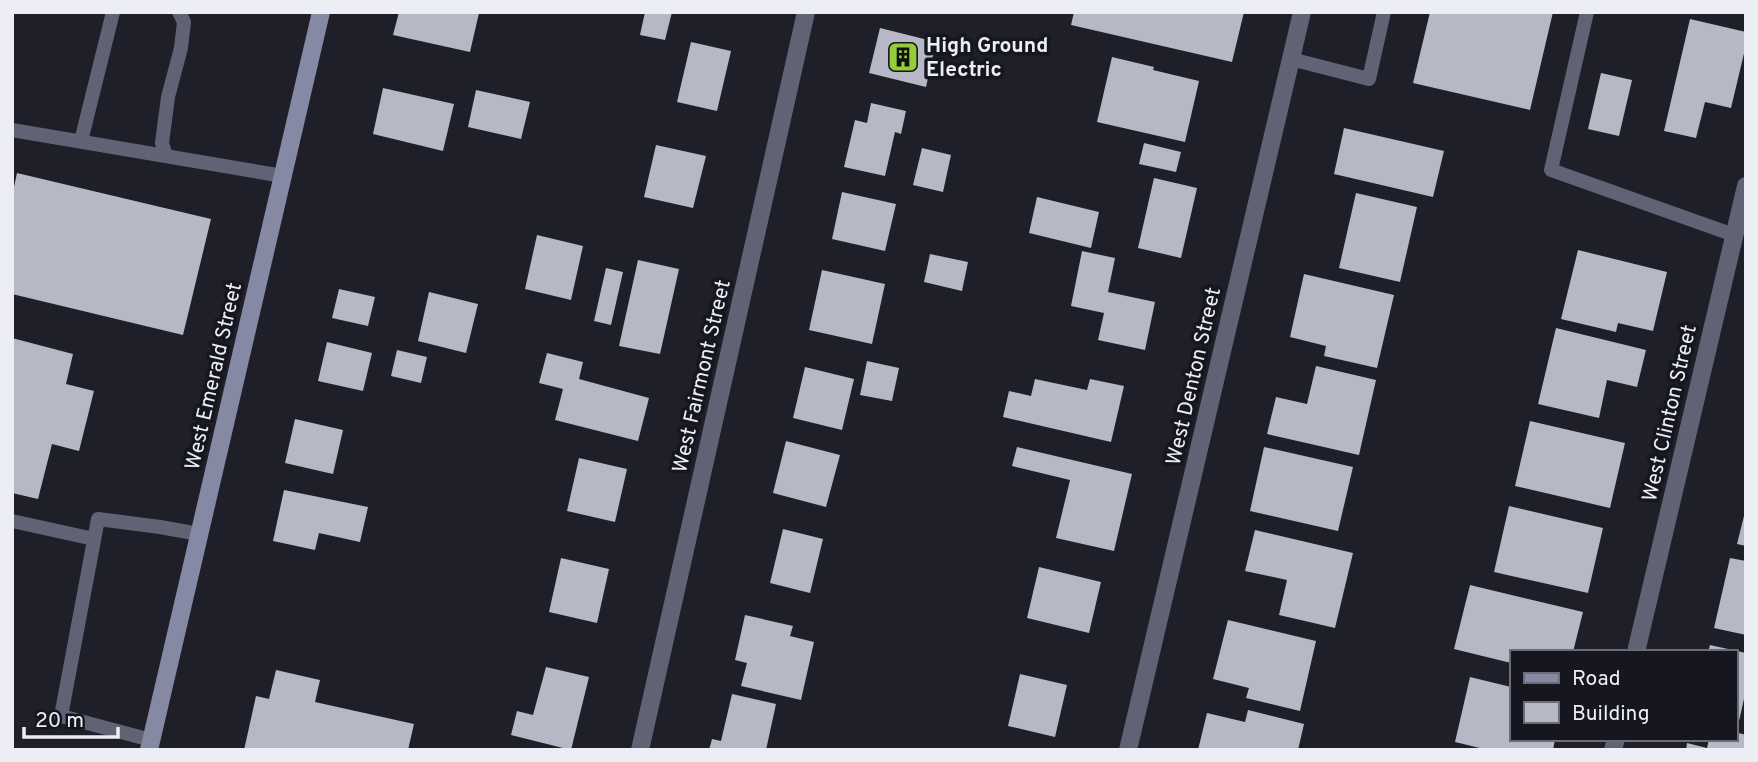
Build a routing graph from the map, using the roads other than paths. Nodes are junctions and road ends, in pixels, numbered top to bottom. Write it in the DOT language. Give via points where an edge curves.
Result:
graph roads {
  1 [pos="113,12"];
  2 [pos="179,12"];
  3 [pos="321,12"];
  4 [pos="806,12"];
  5 [pos="1302,12"];
  6 [pos="1384,12"];
  7 [pos="1587,12"];
  8 [pos="1291,59"];
  9 [pos="12,130"];
  10 [pos="81,141"];
  11 [pos="166,156"];
  12 [pos="283,176"];
  13 [pos="1745,193"];
  14 [pos="1734,235"];
  15 [pos="12,521"];
  16 [pos="199,534"];
  17 [pos="94,538"];
  18 [pos="1636,650"];
  19 [pos="150,745"];
  20 [pos="640,750"];
  21 [pos="1128,750"];
  1 -- 10 [label="lane"];
  2 -- 11 [label="lane" via="184,22 168,97 162,143"];
  3 -- 12 [label="street, West Emerald Street"];
  4 -- 20 [label="street, West Fairmont Street"];
  5 -- 8 [label="street, West Denton Street"];
  6 -- 8 [label="lane" via="1369,79"];
  7 -- 14 [label="lane" via="1551,170"];
  8 -- 21 [label="street, West Denton Street"];
  9 -- 10 [label="lane"];
  10 -- 11 [label="lane"];
  11 -- 12 [label="lane"];
  12 -- 16 [label="street, West Emerald Street"];
  13 -- 14 [label="street, West Clinton Street"];
  14 -- 18 [label="street, West Clinton Street"];
  15 -- 17 [label="lane"];
  16 -- 17 [label="lane" via="98,519"];
  16 -- 19 [label="street, West Emerald Street"];
  17 -- 19 [label="lane" via="61,716"];
}
